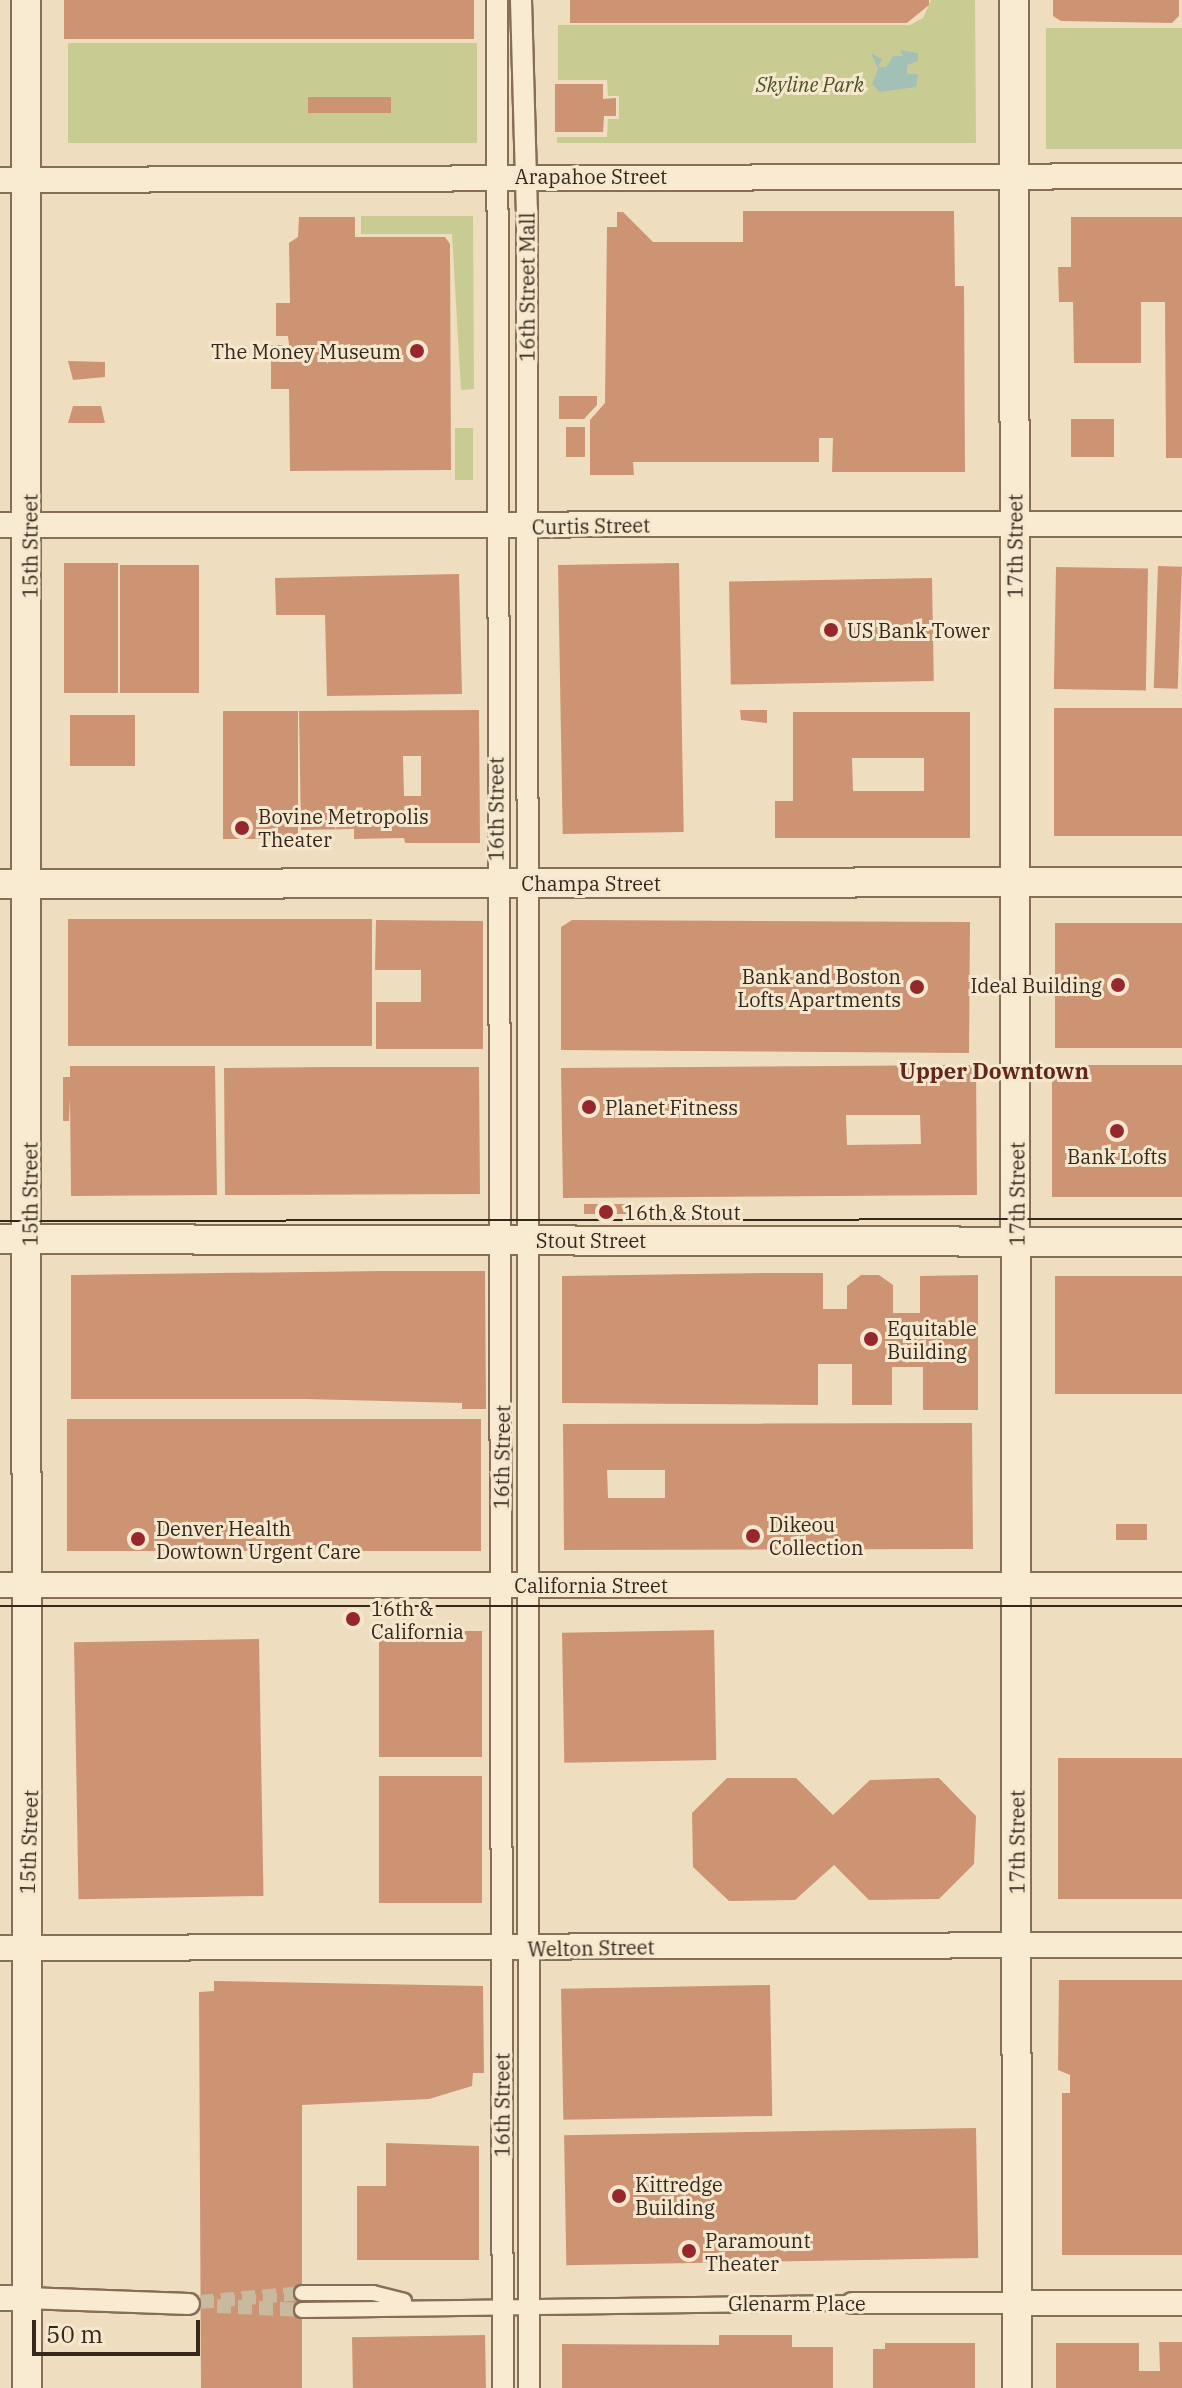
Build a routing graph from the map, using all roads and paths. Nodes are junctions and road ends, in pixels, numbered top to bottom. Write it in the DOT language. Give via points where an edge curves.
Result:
graph roads {
  1 [pos="26,0"];
  2 [pos="497,0"];
  3 [pos="521,0"];
  4 [pos="1014,0"];
  5 [pos="500,176"];
  6 [pos="1182,176"];
  7 [pos="526,177"];
  8 [pos="1014,177"];
  9 [pos="12,181"];
  10 [pos="1182,524"];
  11 [pos="0,525"];
  12 [pos="31,525"];
  13 [pos="1015,525"];
  14 [pos="496,526"];
  15 [pos="527,527"];
  16 [pos="1016,882"];
  17 [pos="1182,882"];
  18 [pos="496,883"];
  19 [pos="527,883"];
  20 [pos="0,884"];
  21 [pos="30,884"];
  22 [pos="0,1239"];
  23 [pos="30,1239"];
  24 [pos="502,1240"];
  25 [pos="530,1240"];
  26 [pos="1016,1242"];
  27 [pos="1182,1242"];
  28 [pos="528,1584"];
  29 [pos="0,1585"];
  30 [pos="29,1585"];
  31 [pos="501,1585"];
  32 [pos="1182,1585"];
  33 [pos="1017,1586"];
  34 [pos="1182,1945"];
  35 [pos="1017,1946"];
  36 [pos="14,1948"];
  37 [pos="501,1949"];
  38 [pos="530,1949"];
  39 [pos="302,2293"];
  40 [pos="13,2298"];
  41 [pos="504,2303"];
  42 [pos="530,2303"];
  43 [pos="852,2303"];
  44 [pos="1017,2303"];
  45 [pos="1182,2303"];
  46 [pos="197,2304"];
  47 [pos="413,2304"];
  48 [pos="302,2310"];
  49 [pos="27,2388"];
  50 [pos="503,2388"];
  51 [pos="529,2388"];
  52 [pos="1017,2388"];
  1 -- 9 [label="main road, 15th Street"];
  2 -- 5 [label="street, 16th Street Mall"];
  3 -- 7 [label="street, 16th Street Mall"];
  4 -- 8 [label="main road, 17th Street"];
  5 -- 7 [label="street, Arapahoe Street"];
  5 -- 9 [label="street, Arapahoe Street"];
  5 -- 14 [label="street, 16th Street Mall"];
  6 -- 8 [label="street, Arapahoe Street"];
  7 -- 8 [label="street, Arapahoe Street"];
  7 -- 15 [label="street, 16th Street Mall"];
  8 -- 13 [label="main road, 17th Street"];
  9 -- 12 [label="main road, 15th Street"];
  10 -- 13 [label="street, Curtis Street"];
  11 -- 12 [label="street, Curtis Street"];
  12 -- 14 [label="street, Curtis Street"];
  12 -- 21 [label="main road, 15th Street"];
  13 -- 15 [label="street, Curtis Street"];
  13 -- 16 [label="main road, 17th Street"];
  14 -- 15 [label="street, Curtis Street"];
  14 -- 18 [label="street, 16th Street"];
  15 -- 19 [label="street, 16th Street"];
  16 -- 17 [label="main road, Champa Street"];
  16 -- 19 [label="main road, Champa Street"];
  16 -- 26 [label="main road, 17th Street"];
  18 -- 19 [label="main road, Champa Street"];
  18 -- 21 [label="main road, Champa Street"];
  18 -- 24 [label="street, 16th Street"];
  19 -- 25 [label="street, 16th Street"];
  20 -- 21 [label="main road, Champa Street"];
  21 -- 23 [label="main road, 15th Street"];
  22 -- 23 [label="main road, Stout Street"];
  23 -- 24 [label="main road, Stout Street"];
  23 -- 30 [label="main road, 15th Street"];
  24 -- 25 [label="main road, Stout Street"];
  24 -- 31 [label="street, 16th Street"];
  25 -- 26 [label="main road, Stout Street"];
  25 -- 28 [label="street, 16th Street"];
  26 -- 27 [label="main road, Stout Street"];
  26 -- 33 [label="main road, 17th Street"];
  28 -- 31 [label="street, California Street"];
  28 -- 33 [label="street, California Street"];
  28 -- 38 [label="street, 16th Street"];
  29 -- 30 [label="street, California Street"];
  30 -- 31 [label="street, California Street"];
  30 -- 36 [label="main road, 15th Street"];
  31 -- 37 [label="street, 16th Street"];
  32 -- 33 [label="street, California Street"];
  33 -- 35 [label="main road, 17th Street"];
  34 -- 35 [label="street, Welton Street"];
  35 -- 38 [label="street, Welton Street"];
  35 -- 44 [label="main road, 17th Street"];
  36 -- 37 [label="street, Welton Street"];
  36 -- 40 [label="main road, 15th Street"];
  37 -- 38 [label="street, Welton Street"];
  37 -- 41 [label="street, 16th Street"];
  38 -- 42 [label="street, 16th Street"];
  39 -- 47 [label="street, Glenarm Place" via="373,2293"];
  40 -- 46 [label="street"];
  40 -- 49 [label="main road, 15th Street"];
  41 -- 42 [label="street, Glenarm Place"];
  41 -- 47 [label="street, Glenarm Place"];
  41 -- 50 [label="street, 16th Street"];
  42 -- 43 [label="street, Glenarm Place"];
  42 -- 51 [label="street, 16th Street"];
  43 -- 44 [label="street, Glenarm Place"];
  44 -- 45 [label="street, Glenarm Place"];
  44 -- 52 [label="main road, 17th Street"];
  47 -- 48 [label="street, Glenarm Place"];
}
